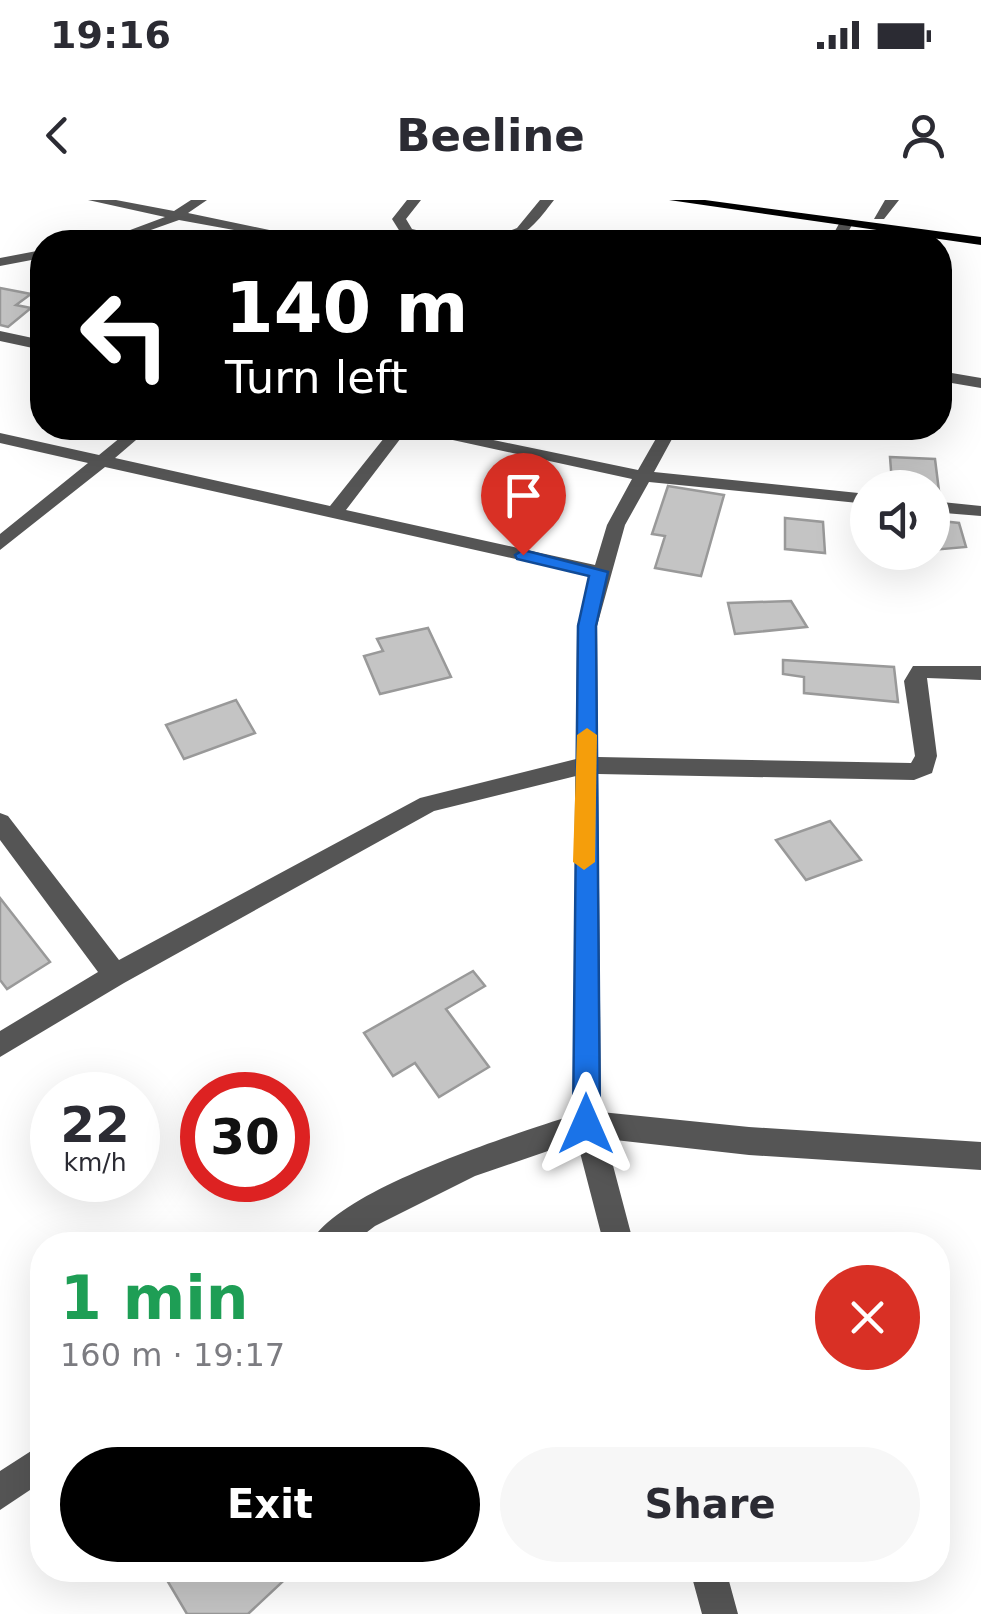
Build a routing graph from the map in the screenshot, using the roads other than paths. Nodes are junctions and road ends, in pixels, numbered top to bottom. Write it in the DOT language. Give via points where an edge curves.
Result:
graph roads {
  1 [pos="95,200"];
  2 [pos="200,200"];
  3 [pos="414,200"];
  4 [pos="546,200"];
  5 [pos="676,200"];
  6 [pos="759,200"];
  7 [pos="892,200"];
  8 [pos="181,214"];
  9 [pos="879,216"];
  10 [pos="846,223"];
  11 [pos="981,229"];
  12 [pos="138,230"];
  13 [pos="260,230"];
  14 [pos="405,230"];
  15 [pos="523,230"];
  16 [pos="842,230"];
  17 [pos="902,230"];
  18 [pos="952,236"];
  19 [pos="981,240"];
  20 [pos="30,256"];
  21 [pos="0,262"];
  22 [pos="0,336"];
  23 [pos="30,342"];
  24 [pos="952,378"];
  25 [pos="981,383"];
  26 [pos="0,438"];
  27 [pos="128,440"];
  28 [pos="391,440"];
  29 [pos="471,440"];
  30 [pos="663,440"];
  31 [pos="104,461"];
  32 [pos="641,476"];
  33 [pos="850,497"];
  34 [pos="950,508"];
  35 [pos="981,511"];
  36 [pos="334,513"];
  37 [pos="0,544"];
  38 [pos="599,572"];
  39 [pos="981,674"];
  40 [pos="586,765"];
  41 [pos="0,822"];
  42 [pos="116,975"];
  43 [pos="0,1045"];
  44 [pos="586,1124"];
  45 [pos="981,1156"];
  46 [pos="342,1232"];
  47 [pos="616,1232"];
  48 [pos="30,1470"];
  49 [pos="0,1493"];
  50 [pos="711,1582"];
  51 [pos="720,1614"];
  1 -- 8 [label="street"];
  2 -- 8 [label="street"];
  3 -- 14 [label="street" via="399,219"];
  4 -- 15 [label="street"];
  5 -- 10 [label="main road"];
  6 -- 9 [label="main road"];
  7 -- 9 [label="street"];
  8 -- 12 [label="street"];
  8 -- 13 [label="street"];
  9 -- 11 [label="main road"];
  10 -- 16 [label="street"];
  10 -- 17 [label="main road"];
  18 -- 19 [label="main road"];
  20 -- 21 [label="street"];
  22 -- 23 [label="street"];
  24 -- 25 [label="street"];
  26 -- 31 [label="street"];
  27 -- 31 [label="street"];
  28 -- 36 [label="street"];
  29 -- 32 [label="street"];
  30 -- 32 [label="street"];
  31 -- 36 [label="street"];
  31 -- 37 [label="street"];
  32 -- 33 [label="street"];
  32 -- 38 [label="street"];
  34 -- 35 [label="street"];
  36 -- 38 [label="street"];
  38 -- 40 [label="street" via="587,626"];
  39 -- 40 [label="street" via="920,671 915,681 926,756 924,768 914,772"];
  40 -- 42 [label="street" via="428,804"];
  40 -- 44 [label="street"];
  41 -- 42 [label="street"];
  42 -- 43 [label="street"];
  44 -- 45 [label="street"];
  44 -- 46 [label="street" via="468,1164"];
  44 -- 47 [label="street"];
  48 -- 49 [label="street"];
  50 -- 51 [label="street"];
}
